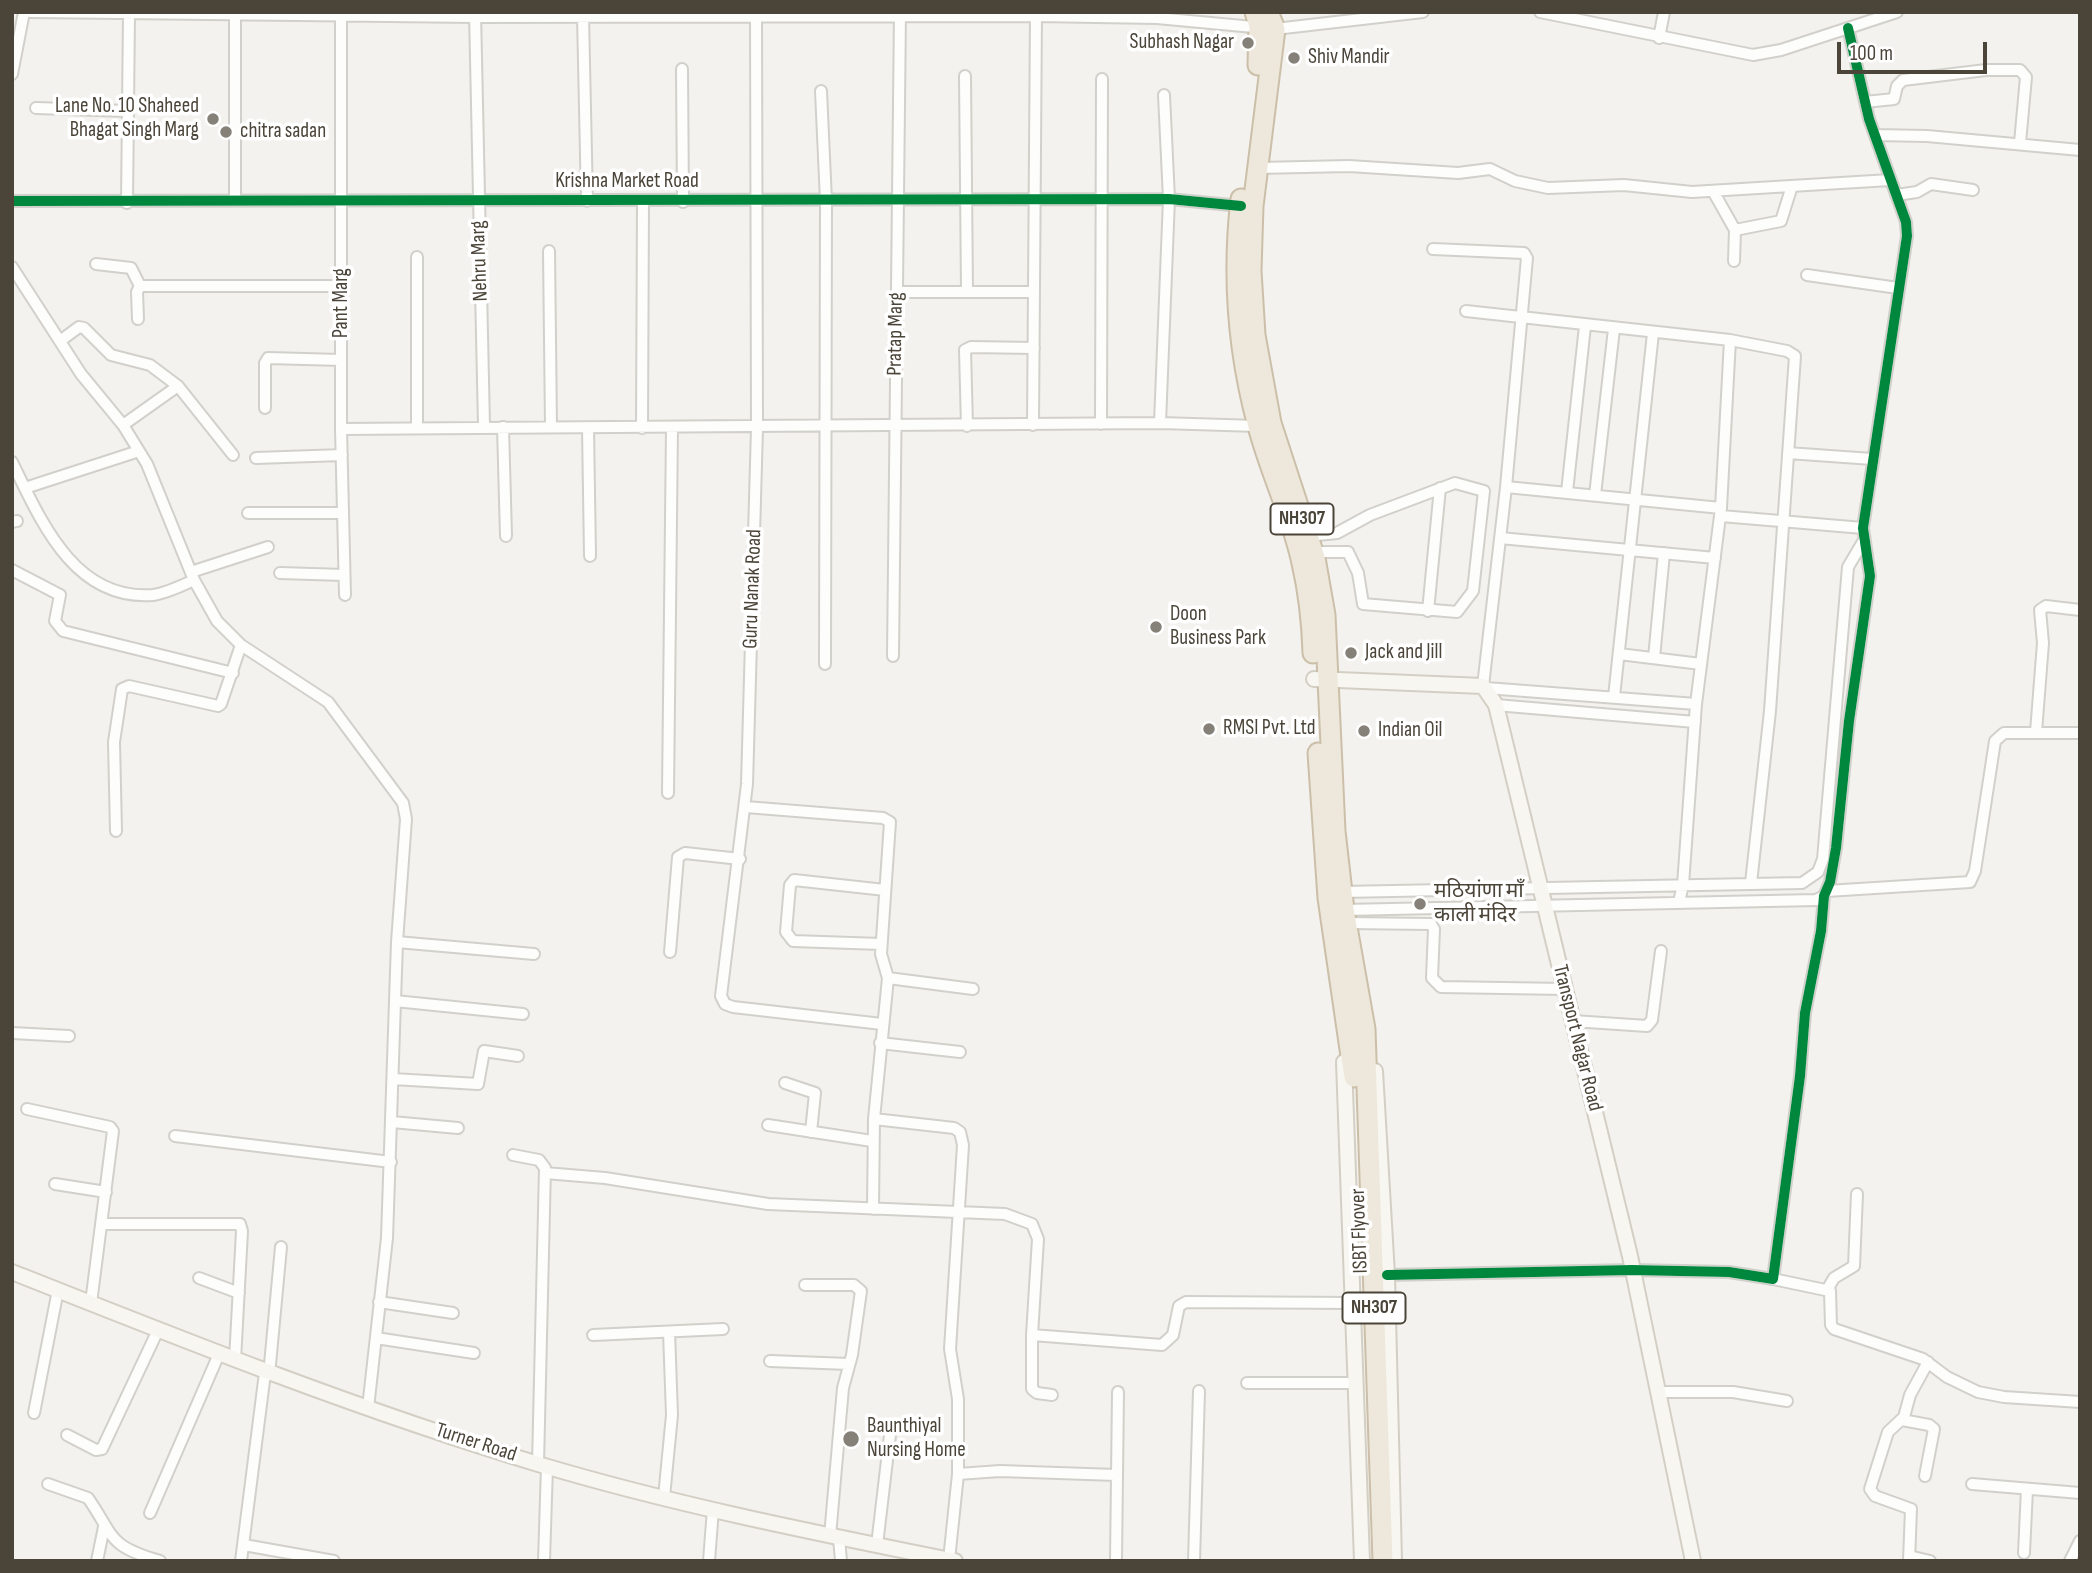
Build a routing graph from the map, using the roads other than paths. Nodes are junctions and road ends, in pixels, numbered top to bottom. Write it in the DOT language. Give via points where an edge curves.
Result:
graph roads {
  1 [pos="24,12"];
  2 [pos="30,12"];
  3 [pos="1423,12"];
  4 [pos="1540,12"];
  5 [pos="1664,12"];
  6 [pos="1897,12"];
  7 [pos="202,13"];
  8 [pos="341,13"];
  9 [pos="129,14"];
  10 [pos="617,14"];
  11 [pos="1036,14"];
  12 [pos="475,15"];
  13 [pos="756,15"];
  14 [pos="900,15"];
  15 [pos="235,16"];
  16 [pos="583,16"];
  17 [pos="1264,20"];
  18 [pos="1849,27"];
  19 [pos="1659,38"];
  20 [pos="682,69"];
  21 [pos="12,74"];
  22 [pos="965,76"];
  23 [pos="1102,79"];
  24 [pos="821,91"];
  25 [pos="1164,95"];
  26 [pos="1865,102"];
  27 [pos="36,108"];
  28 [pos="127,111"];
  29 [pos="1875,135"];
  30 [pos="2020,143"];
  31 [pos="2080,150"];
  32 [pos="1258,168"];
  33 [pos="1890,180"];
  34 [pos="1793,186"];
  35 [pos="1973,190"];
  36 [pos="1713,191"];
  37 [pos="1896,195"];
  38 [pos="1101,199"];
  39 [pos="1169,199"];
  40 [pos="234,200"];
  41 [pos="899,200"];
  42 [pos="965,200"];
  43 [pos="1035,200"];
  44 [pos="12,201"];
  45 [pos="342,201"];
  46 [pos="587,201"];
  47 [pos="643,201"];
  48 [pos="758,201"];
  49 [pos="826,201"];
  50 [pos="478,202"];
  51 [pos="683,202"];
  52 [pos="127,203"];
  53 [pos="1241,206"];
  54 [pos="1735,230"];
  55 [pos="1433,249"];
  56 [pos="549,251"];
  57 [pos="417,257"];
  58 [pos="1734,261"];
  59 [pos="96,264"];
  60 [pos="12,267"];
  61 [pos="1807,275"];
  62 [pos="16,282"];
  63 [pos="140,286"];
  64 [pos="342,286"];
  65 [pos="1898,288"];
  66 [pos="897,292"];
  67 [pos="967,292"];
  68 [pos="1034,292"];
  69 [pos="1466,311"];
  70 [pos="1519,318"];
  71 [pos="138,319"];
  72 [pos="1585,326"];
  73 [pos="1614,329"];
  74 [pos="1653,333"];
  75 [pos="1730,340"];
  76 [pos="60,341"];
  77 [pos="1034,348"];
  78 [pos="341,360"];
  79 [pos="178,386"];
  80 [pos="265,408"];
  81 [pos="1160,423"];
  82 [pos="1101,424"];
  83 [pos="123,425"];
  84 [pos="1033,425"];
  85 [pos="484,426"];
  86 [pos="967,426"];
  87 [pos="1258,426"];
  88 [pos="503,427"];
  89 [pos="551,427"];
  90 [pos="895,427"];
  91 [pos="416,428"];
  92 [pos="588,428"];
  93 [pos="642,428"];
  94 [pos="672,428"];
  95 [pos="757,428"];
  96 [pos="826,428"];
  97 [pos="341,429"];
  98 [pos="139,451"];
  99 [pos="1788,453"];
  100 [pos="233,455"];
  101 [pos="342,455"];
  102 [pos="256,458"];
  103 [pos="1872,459"];
  104 [pos="12,462"];
  105 [pos="1506,487"];
  106 [pos="25,488"];
  107 [pos="1440,488"];
  108 [pos="1567,492"];
  109 [pos="1595,495"];
  110 [pos="1634,501"];
  111 [pos="1721,512"];
  112 [pos="248,513"];
  113 [pos="343,513"];
  114 [pos="1784,523"];
  115 [pos="1351,527"];
  116 [pos="1863,528"];
  117 [pos="506,536"];
  118 [pos="1500,538"];
  119 [pos="1864,540"];
  120 [pos="1310,544"];
  121 [pos="268,547"];
  122 [pos="1629,550"];
  123 [pos="1348,552"];
  124 [pos="1664,553"];
  125 [pos="590,556"];
  126 [pos="1715,558"];
  127 [pos="12,570"];
  128 [pos="279,573"];
  129 [pos="344,575"];
  130 [pos="192,576"];
  131 [pos="345,595"];
  132 [pos="2080,610"];
  133 [pos="1428,611"];
  134 [pos="241,645"];
  135 [pos="1619,654"];
  136 [pos="893,656"];
  137 [pos="1654,658"];
  138 [pos="825,664"];
  139 [pos="1701,664"];
  140 [pos="233,673"];
  141 [pos="1321,680"];
  142 [pos="1484,687"];
  143 [pos="1615,697"];
  144 [pos="1696,704"];
  145 [pos="1496,705"];
  146 [pos="1837,710"];
  147 [pos="1851,710"];
  148 [pos="1695,722"];
  149 [pos="2036,732"];
  150 [pos="2080,733"];
  151 [pos="668,793"];
  152 [pos="746,807"];
  153 [pos="116,831"];
  154 [pos="740,859"];
  155 [pos="1812,878"];
  156 [pos="1751,883"];
  157 [pos="1683,885"];
  158 [pos="1541,888"];
  159 [pos="885,890"];
  160 [pos="1825,893"];
  161 [pos="1679,902"];
  162 [pos="1545,904"];
  163 [pos="1344,908"];
  164 [pos="1433,908"];
  165 [pos="1431,924"];
  166 [pos="397,942"];
  167 [pos="881,944"];
  168 [pos="1661,950"];
  169 [pos="670,952"];
  170 [pos="534,954"];
  171 [pos="888,978"];
  172 [pos="973,989"];
  173 [pos="1565,989"];
  174 [pos="395,1001"];
  175 [pos="523,1014"];
  176 [pos="1573,1021"];
  177 [pos="882,1024"];
  178 [pos="1356,1028"];
  179 [pos="12,1033"];
  180 [pos="69,1036"];
  181 [pos="880,1043"];
  182 [pos="960,1052"];
  183 [pos="518,1056"];
  184 [pos="1359,1056"];
  185 [pos="393,1079"];
  186 [pos="785,1083"];
  187 [pos="27,1109"];
  188 [pos="874,1119"];
  189 [pos="392,1122"];
  190 [pos="768,1125"];
  191 [pos="458,1128"];
  192 [pos="811,1132"];
  193 [pos="175,1136"];
  194 [pos="872,1141"];
  195 [pos="513,1155"];
  196 [pos="391,1162"];
  197 [pos="545,1173"];
  198 [pos="55,1184"];
  199 [pos="106,1192"];
  200 [pos="1857,1194"];
  201 [pos="873,1209"];
  202 [pos="957,1214"];
  203 [pos="102,1224"];
  204 [pos="281,1247"];
  205 [pos="1632,1270"];
  206 [pos="12,1272"];
  207 [pos="1387,1275"];
  208 [pos="199,1278"];
  209 [pos="1773,1279"];
  210 [pos="805,1285"];
  211 [pos="58,1290"];
  212 [pos="1826,1290"];
  213 [pos="239,1293"];
  214 [pos="379,1302"];
  215 [pos="91,1303"];
  216 [pos="1353,1303"];
  217 [pos="453,1313"];
  218 [pos="159,1328"];
  219 [pos="723,1329"];
  220 [pos="669,1332"];
  221 [pos="593,1335"];
  222 [pos="1032,1335"];
  223 [pos="376,1338"];
  224 [pos="474,1353"];
  225 [pos="219,1354"];
  226 [pos="235,1360"];
  227 [pos="770,1361"];
  228 [pos="1928,1362"];
  229 [pos="849,1364"];
  230 [pos="267,1374"];
  231 [pos="1248,1383"];
  232 [pos="1356,1383"];
  233 [pos="1199,1391"];
  234 [pos="1118,1392"];
  235 [pos="1659,1392"];
  236 [pos="1052,1395"];
  237 [pos="1787,1401"];
  238 [pos="2080,1402"];
  239 [pos="368,1408"];
  240 [pos="34,1413"];
  241 [pos="1902,1420"];
  242 [pos="66,1435"];
  243 [pos="890,1435"];
  244 [pos="543,1465"];
  245 [pos="958,1474"];
  246 [pos="1116,1475"];
  247 [pos="1925,1476"];
  248 [pos="1972,1484"];
  249 [pos="48,1485"];
  250 [pos="2027,1489"];
  251 [pos="2080,1493"];
  252 [pos="664,1497"];
  253 [pos="713,1509"];
  254 [pos="150,1513"];
  255 [pos="104,1527"];
  256 [pos="834,1537"];
  257 [pos="2080,1541"];
  258 [pos="244,1545"];
  259 [pos="877,1545"];
  260 [pos="2024,1553"];
  261 [pos="1909,1558"];
  262 [pos="952,1560"];
  263 [pos="97,1561"];
  264 [pos="160,1561"];
  265 [pos="241,1561"];
  266 [pos="334,1561"];
  267 [pos="544,1561"];
  268 [pos="709,1561"];
  269 [pos="841,1561"];
  270 [pos="1116,1561"];
  271 [pos="1194,1561"];
  272 [pos="1362,1561"];
  273 [pos="1372,1561"];
  274 [pos="1383,1561"];
  275 [pos="1394,1561"];
  276 [pos="1693,1561"];
  277 [pos="1930,1561"];
  278 [pos="2070,1561"];
  1 -- 21 [label="street"];
  2 -- 9 [label="street"];
  3 -- 17 [label="street"];
  4 -- 19 [label="street"];
  5 -- 19 [label="street"];
  6 -- 18 [label="street"];
  7 -- 9 [label="street"];
  7 -- 15 [label="street"];
  8 -- 12 [label="street"];
  8 -- 15 [label="street"];
  8 -- 45 [label="street, Pant Marg"];
  9 -- 28 [label="street"];
  10 -- 13 [label="street"];
  10 -- 16 [label="street"];
  11 -- 14 [label="street"];
  11 -- 17 [label="street"];
  11 -- 43 [label="street"];
  12 -- 16 [label="street"];
  12 -- 50 [label="street, Nehru Marg"];
  13 -- 14 [label="street"];
  13 -- 48 [label="street, Guru Nanak Road"];
  14 -- 41 [label="street, Pratap Marg"];
  15 -- 40 [label="street"];
  16 -- 46 [label="street"];
  17 -- 32 [label="highway, NH307"];
  17 -- 53 [label="highway, NH307"];
  18 -- 19 [label="street" via="1754,55"];
  18 -- 26 [label="street"];
  20 -- 51 [label="street"];
  22 -- 42 [label="street"];
  23 -- 38 [label="street"];
  24 -- 49 [label="street"];
  25 -- 39 [label="street"];
  26 -- 29 [label="street"];
  26 -- 30 [label="street" via="1894,99 1903,80 2020,70 2026,77"];
  27 -- 28 [label="street"];
  28 -- 52 [label="street"];
  29 -- 30 [label="street"];
  29 -- 33 [label="street"];
  30 -- 31 [label="street"];
  32 -- 36 [label="street" via="1349,166 1458,173 1490,169 1515,181 1548,188 1624,185"];
  32 -- 120 [label="highway, NH307" via="1251,271 1255,335 1271,423"];
  33 -- 34 [label="street"];
  33 -- 37 [label="street"];
  34 -- 36 [label="street"];
  34 -- 54 [label="street" via="1781,221"];
  35 -- 37 [label="street" via="1931,184"];
  36 -- 54 [label="street"];
  37 -- 65 [label="street" via="1907,230"];
  38 -- 39 [label="street, Krishna Market Road"];
  38 -- 43 [label="street, Krishna Market Road"];
  38 -- 82 [label="street"];
  39 -- 53 [label="street, Krishna Market Road"];
  39 -- 81 [label="street"];
  40 -- 45 [label="street, Krishna Market Road"];
  40 -- 52 [label="street, Krishna Market Road"];
  41 -- 42 [label="street, Krishna Market Road"];
  41 -- 49 [label="street, Krishna Market Road"];
  41 -- 66 [label="street, Pratap Marg"];
  42 -- 43 [label="street, Krishna Market Road"];
  42 -- 67 [label="street"];
  43 -- 68 [label="street"];
  44 -- 52 [label="street, Krishna Market Road"];
  45 -- 50 [label="street, Krishna Market Road"];
  45 -- 64 [label="street, Pant Marg"];
  46 -- 47 [label="street, Krishna Market Road"];
  46 -- 50 [label="street, Krishna Market Road"];
  47 -- 51 [label="street, Krishna Market Road"];
  47 -- 93 [label="street"];
  48 -- 49 [label="street, Krishna Market Road"];
  48 -- 51 [label="street, Krishna Market Road"];
  48 -- 95 [label="street, Guru Nanak Road"];
  49 -- 96 [label="street"];
  50 -- 85 [label="street, Nehru Marg"];
  53 -- 87 [label="highway, NH307" via="1236,273 1240,337"];
  54 -- 58 [label="street"];
  55 -- 70 [label="street" via="1524,253 1527,265"];
  56 -- 89 [label="street"];
  57 -- 91 [label="street"];
  59 -- 63 [label="street" via="131,268"];
  60 -- 62 [label="street"];
  61 -- 65 [label="street"];
  62 -- 76 [label="street"];
  63 -- 64 [label="street"];
  63 -- 71 [label="street"];
  64 -- 78 [label="street, Pant Marg"];
  65 -- 103 [label="street"];
  66 -- 67 [label="street"];
  66 -- 90 [label="street, Pratap Marg"];
  67 -- 68 [label="street"];
  68 -- 77 [label="street"];
  69 -- 70 [label="street"];
  70 -- 72 [label="street"];
  70 -- 105 [label="street"];
  72 -- 73 [label="street"];
  72 -- 108 [label="street"];
  73 -- 74 [label="street"];
  73 -- 109 [label="street"];
  74 -- 75 [label="street"];
  74 -- 110 [label="street"];
  75 -- 99 [label="street" via="1795,356"];
  75 -- 111 [label="street"];
  76 -- 79 [label="street" via="84,328 111,355 150,365"];
  76 -- 83 [label="street"];
  77 -- 84 [label="street"];
  77 -- 86 [label="street" via="965,349"];
  78 -- 80 [label="street" via="268,358"];
  78 -- 97 [label="street, Pant Marg"];
  79 -- 83 [label="street"];
  79 -- 100 [label="street"];
  81 -- 82 [label="street"];
  81 -- 87 [label="street"];
  82 -- 84 [label="street"];
  83 -- 98 [label="street"];
  84 -- 86 [label="street"];
  85 -- 88 [label="street"];
  85 -- 91 [label="street"];
  86 -- 90 [label="street"];
  87 -- 141 [label="highway, NH307" via="1302,562"];
  88 -- 89 [label="street"];
  88 -- 117 [label="street"];
  89 -- 92 [label="street"];
  90 -- 96 [label="street"];
  90 -- 136 [label="street, Pratap Marg"];
  91 -- 97 [label="street"];
  92 -- 93 [label="street"];
  92 -- 125 [label="street"];
  93 -- 94 [label="street"];
  94 -- 95 [label="street"];
  94 -- 151 [label="street"];
  95 -- 96 [label="street"];
  95 -- 152 [label="street, Guru Nanak Road"];
  96 -- 138 [label="street"];
  97 -- 101 [label="street, Pant Marg"];
  98 -- 106 [label="street"];
  98 -- 130 [label="street"];
  99 -- 103 [label="street"];
  99 -- 114 [label="street"];
  101 -- 102 [label="street"];
  101 -- 113 [label="street, Pant Marg"];
  103 -- 116 [label="street"];
  104 -- 106 [label="street"];
  105 -- 108 [label="street"];
  105 -- 118 [label="street"];
  106 -- 130 [label="street" via="65,556 92,581 121,593 152,595"];
  107 -- 115 [label="street"];
  107 -- 133 [label="street"];
  107 -- 133 [label="street" via="1455,483 1484,491 1481,528 1473,591 1457,612"];
  108 -- 109 [label="street"];
  109 -- 110 [label="street"];
  110 -- 111 [label="street"];
  110 -- 122 [label="street"];
  111 -- 114 [label="street"];
  111 -- 126 [label="street"];
  112 -- 113 [label="street"];
  113 -- 129 [label="street, Pant Marg"];
  114 -- 116 [label="street"];
  114 -- 156 [label="street"];
  115 -- 120 [label="street"];
  115 -- 123 [label="street"];
  116 -- 119 [label="street"];
  118 -- 122 [label="street"];
  118 -- 142 [label="street"];
  119 -- 146 [label="street" via="1848,567"];
  119 -- 147 [label="street" via="1870,576"];
  120 -- 123 [label="street"];
  120 -- 141 [label="highway, NH307" via="1325,615"];
  121 -- 130 [label="street"];
  122 -- 124 [label="street"];
  122 -- 135 [label="street"];
  123 -- 133 [label="street" via="1358,573 1363,604"];
  124 -- 126 [label="street"];
  124 -- 137 [label="street"];
  126 -- 139 [label="street"];
  127 -- 140 [label="street" via="61,596 55,621 62,631"];
  128 -- 129 [label="street"];
  129 -- 131 [label="street, Pant Marg"];
  130 -- 134 [label="street" via="217,621"];
  132 -- 149 [label="street" via="2046,606 2040,610 2043,643"];
  134 -- 140 [label="street"];
  134 -- 166 [label="street" via="328,702 400,797 406,819"];
  135 -- 137 [label="street"];
  135 -- 143 [label="street"];
  137 -- 139 [label="street"];
  139 -- 144 [label="street"];
  140 -- 153 [label="street" via="218,706 124,686 114,735"];
  141 -- 142 [label="main road"];
  141 -- 163 [label="highway, NH307"];
  141 -- 178 [label="highway, NH307" via="1322,847"];
  142 -- 143 [label="street"];
  142 -- 145 [label="main road, Transport Nagar Road"];
  143 -- 144 [label="street"];
  144 -- 148 [label="street"];
  145 -- 148 [label="street"];
  145 -- 158 [label="main road, Transport Nagar Road"];
  146 -- 147 [label="street"];
  146 -- 155 [label="street" via="1823,859"];
  147 -- 160 [label="street" via="1836,848"];
  148 -- 157 [label="street"];
  149 -- 150 [label="street"];
  149 -- 160 [label="street" via="2004,733 1995,741 1970,882"];
  152 -- 154 [label="street, Guru Nanak Road"];
  152 -- 159 [label="street" via="887,819"];
  154 -- 169 [label="street" via="685,853 678,857"];
  154 -- 177 [label="street, Guru Nanak Road" via="721,996 725,1004"];
  155 -- 156 [label="street" via="1802,883"];
  155 -- 160 [label="street"];
  156 -- 157 [label="street"];
  157 -- 158 [label="street"];
  157 -- 161 [label="street"];
  158 -- 162 [label="main road, Transport Nagar Road"];
  158 -- 163 [label="street"];
  159 -- 167 [label="street"];
  159 -- 167 [label="street" via="794,880 789,885 786,932 793,941"];
  160 -- 161 [label="street" via="1816,900"];
  160 -- 209 [label="street" via="1805,1013"];
  161 -- 162 [label="street"];
  162 -- 164 [label="street"];
  162 -- 173 [label="main road, Transport Nagar Road"];
  163 -- 164 [label="street"];
  163 -- 165 [label="street"];
  163 -- 178 [label="highway, NH307"];
  164 -- 165 [label="street"];
  165 -- 173 [label="street" via="1432,978 1437,986"];
  166 -- 170 [label="street"];
  166 -- 174 [label="street"];
  167 -- 171 [label="street"];
  168 -- 176 [label="street" via="1652,1020 1647,1026"];
  171 -- 172 [label="street"];
  171 -- 177 [label="street"];
  173 -- 176 [label="main road, Transport Nagar Road"];
  174 -- 175 [label="street"];
  174 -- 185 [label="street"];
  176 -- 205 [label="main road, Transport Nagar Road"];
  177 -- 181 [label="street"];
  178 -- 184 [label="highway, ISBT Flyover / NH307"];
  178 -- 207 [label="main road" via="1372,1051"];
  178 -- 216 [label="main road" via="1344,1054"];
  179 -- 180 [label="street"];
  181 -- 182 [label="street"];
  181 -- 188 [label="street"];
  183 -- 185 [label="street" via="484,1051 478,1084"];
  184 -- 273 [label="highway, ISBT Flyover / NH307"];
  184 -- 274 [label="highway, ISBT Flyover / NH307"];
  185 -- 189 [label="street"];
  186 -- 192 [label="street" via="815,1093"];
  187 -- 199 [label="street" via="110,1127"];
  188 -- 194 [label="street"];
  188 -- 202 [label="street" via="960,1132"];
  189 -- 191 [label="street"];
  189 -- 196 [label="street"];
  190 -- 192 [label="street"];
  192 -- 194 [label="street"];
  193 -- 196 [label="street"];
  194 -- 201 [label="street"];
  195 -- 197 [label="street" via="539,1160"];
  196 -- 214 [label="street"];
  197 -- 201 [label="street" via="605,1178 768,1205"];
  197 -- 244 [label="street"];
  198 -- 199 [label="street"];
  199 -- 203 [label="street"];
  200 -- 212 [label="street" via="1854,1266 1834,1278"];
  201 -- 202 [label="street"];
  202 -- 222 [label="street" via="1005,1214 1032,1224 1038,1239"];
  202 -- 245 [label="street" via="950,1356 958,1399"];
  203 -- 213 [label="street" via="238,1223 242,1228"];
  203 -- 215 [label="street"];
  204 -- 230 [label="street"];
  205 -- 207 [label="street"];
  205 -- 209 [label="street" via="1728,1272"];
  205 -- 235 [label="main road, Transport Nagar Road"];
  206 -- 211 [label="main road, Turner Road"];
  207 -- 275 [label="main road"];
  208 -- 213 [label="street"];
  209 -- 212 [label="street"];
  210 -- 229 [label="street" via="854,1285 861,1291"];
  211 -- 215 [label="main road, Turner Road"];
  211 -- 240 [label="street"];
  212 -- 228 [label="street" via="1832,1294 1834,1329"];
  213 -- 226 [label="street"];
  214 -- 217 [label="street"];
  214 -- 223 [label="street"];
  215 -- 218 [label="main road, Turner Road"];
  216 -- 222 [label="street" via="1186,1302 1178,1306 1173,1335 1162,1345"];
  216 -- 232 [label="main road"];
  218 -- 225 [label="main road, Turner Road"];
  218 -- 242 [label="street" via="102,1449"];
  219 -- 220 [label="street"];
  220 -- 221 [label="street"];
  220 -- 252 [label="street" via="672,1415"];
  222 -- 236 [label="street" via="1032,1389"];
  223 -- 224 [label="street"];
  223 -- 239 [label="street"];
  225 -- 226 [label="main road, Turner Road"];
  225 -- 254 [label="street"];
  226 -- 230 [label="main road, Turner Road"];
  227 -- 229 [label="street"];
  228 -- 238 [label="street" via="1978,1392"];
  228 -- 241 [label="street"];
  229 -- 256 [label="street" via="838,1424"];
  230 -- 239 [label="main road, Turner Road"];
  230 -- 258 [label="street"];
  231 -- 232 [label="street"];
  232 -- 272 [label="main road"];
  233 -- 271 [label="street"];
  234 -- 246 [label="street"];
  235 -- 237 [label="street" via="1733,1392"];
  235 -- 276 [label="main road, Transport Nagar Road"];
  239 -- 244 [label="main road, Turner Road"];
  241 -- 247 [label="street" via="1934,1429"];
  241 -- 261 [label="street" via="1888,1432 1870,1489 1875,1496 1912,1509"];
  243 -- 259 [label="street"];
  244 -- 252 [label="main road, Turner Road"];
  244 -- 267 [label="street"];
  245 -- 246 [label="street"];
  245 -- 262 [label="street"];
  246 -- 270 [label="street"];
  248 -- 250 [label="street"];
  249 -- 255 [label="street" via="88,1498"];
  250 -- 251 [label="street"];
  250 -- 260 [label="street"];
  252 -- 253 [label="main road, Turner Road"];
  253 -- 256 [label="main road, Turner Road"];
  253 -- 268 [label="street"];
  255 -- 263 [label="street"];
  255 -- 264 [label="street" via="120,1546"];
  256 -- 259 [label="main road, Turner Road"];
  256 -- 269 [label="street"];
  257 -- 278 [label="street"];
  258 -- 265 [label="street"];
  258 -- 266 [label="street"];
  259 -- 262 [label="main road, Turner Road"];
  261 -- 277 [label="street"];
}
